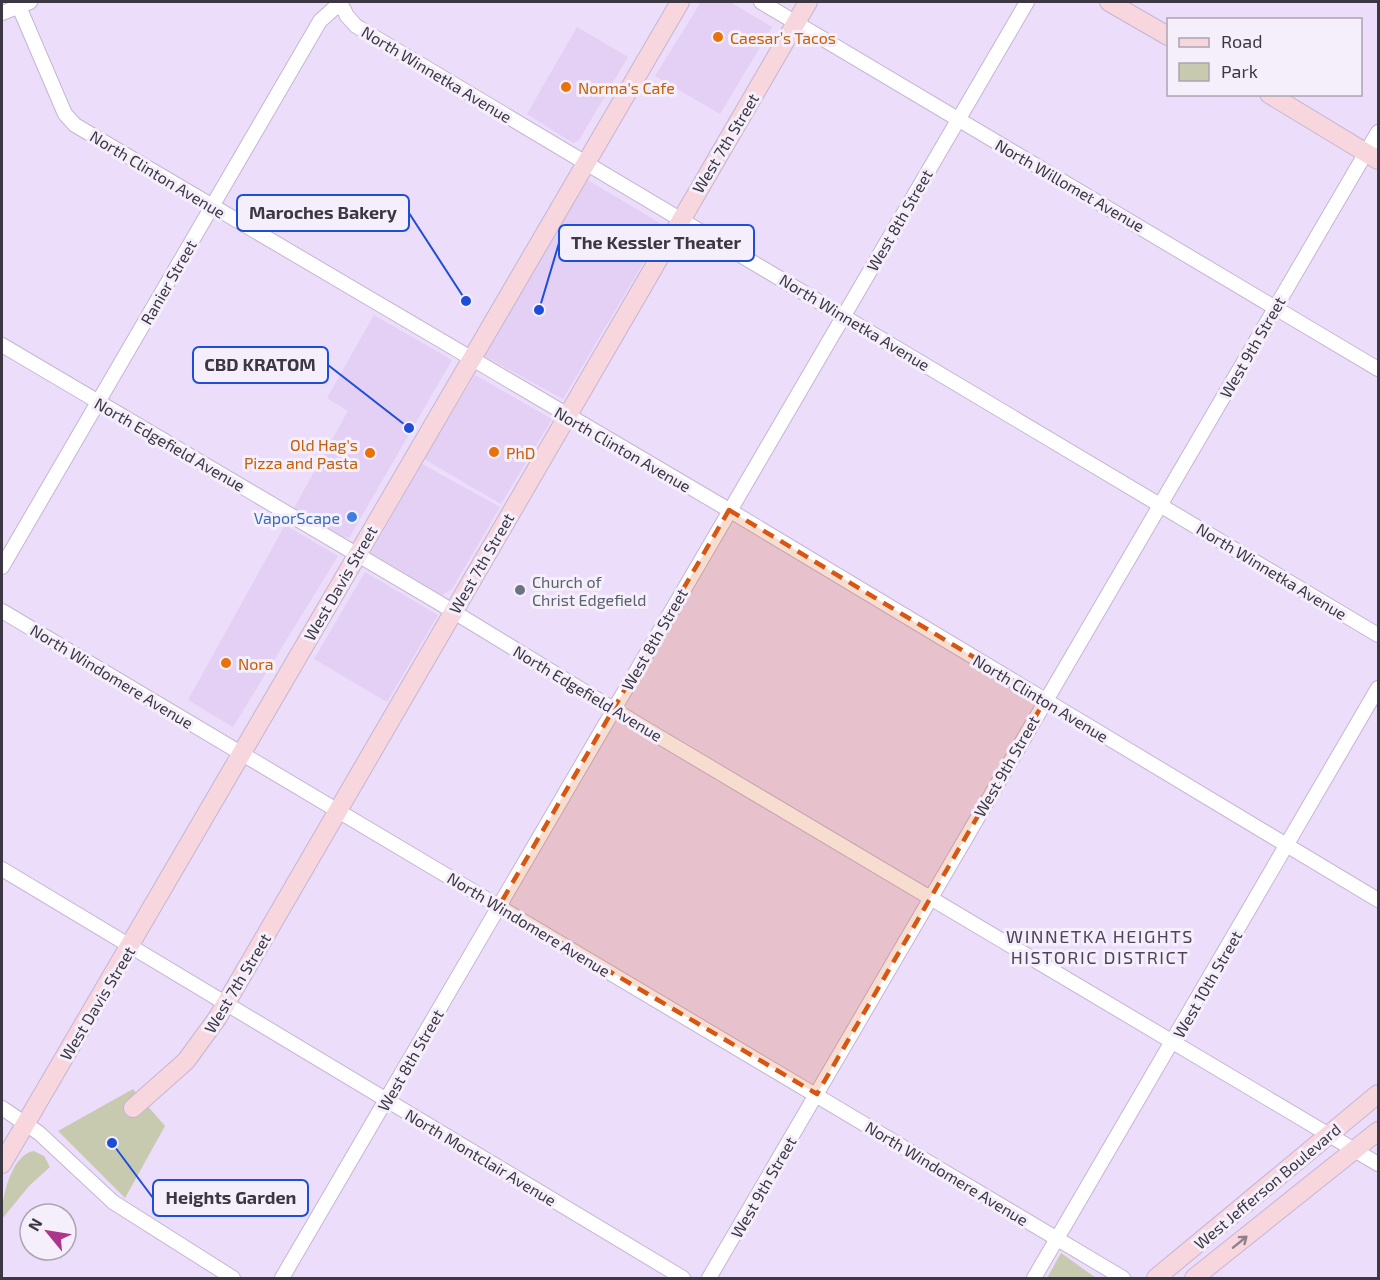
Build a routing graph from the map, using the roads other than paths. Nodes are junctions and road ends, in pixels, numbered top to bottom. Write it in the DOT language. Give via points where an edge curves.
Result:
graph roads {
  1 [pos="340,2"];
  2 [pos="680,2"];
  3 [pos="761,2"];
  4 [pos="808,2"];
  5 [pos="1027,2"];
  6 [pos="1109,2"];
  7 [pos="22,3"];
  8 [pos="2,13"];
  9 [pos="796,22"];
  10 [pos="1167,35"];
  11 [pos="1272,96"];
  12 [pos="958,119"];
  13 [pos="1378,132"];
  14 [pos="1372,156"];
  15 [pos="586,162"];
  16 [pos="212,206"];
  17 [pos="680,218"];
  18 [pos="1276,306"];
  19 [pos="843,315"];
  20 [pos="2,345"];
  21 [pos="471,359"];
  22 [pos="1378,369"];
  23 [pos="98,402"];
  24 [pos="567,416"];
  25 [pos="1161,505"];
  26 [pos="729,510"];
  27 [pos="357,554"];
  28 [pos="2,567"];
  29 [pos="2,611"];
  30 [pos="454,611"];
  31 [pos="1378,635"];
  32 [pos="1378,688"];
  33 [pos="1045,700"];
  34 [pos="613,708"];
  35 [pos="240,754"];
  36 [pos="337,810"];
  37 [pos="1288,846"];
  38 [pos="2,869"];
  39 [pos="931,897"];
  40 [pos="1378,900"];
  41 [pos="499,906"];
  42 [pos="130,946"];
  43 [pos="225,1004"];
  44 [pos="1172,1043"];
  45 [pos="817,1094"];
  46 [pos="1378,1094"];
  47 [pos="386,1101"];
  48 [pos="2,1108"];
  49 [pos="134,1108"];
  50 [pos="26,1122"];
  51 [pos="1378,1131"];
  52 [pos="1330,1134"];
  53 [pos="1354,1149"];
  54 [pos="2,1164"];
  55 [pos="1378,1164"];
  56 [pos="1057,1239"];
  57 [pos="233,1278"];
  58 [pos="282,1278"];
  59 [pos="683,1278"];
  60 [pos="709,1278"];
  61 [pos="1034,1278"];
  62 [pos="1123,1278"];
  63 [pos="1156,1278"];
  64 [pos="1194,1278"];
  1 -- 15 [label="street, North Winnetka Avenue" via="356,26"];
  1 -- 16 [label="street, Ranier Street" via="320,21"];
  2 -- 15 [label="main road, West Davis Street"];
  3 -- 9 [label="street, North Willomet Avenue"];
  4 -- 9 [label="main road, West 7th Street"];
  5 -- 12 [label="street, West 8th Street"];
  6 -- 10 [label="main road"];
  7 -- 8 [label="street"];
  7 -- 16 [label="street, North Clinton Avenue" via="65,114 75,124"];
  9 -- 12 [label="street, North Willomet Avenue"];
  9 -- 17 [label="main road, West 7th Street"];
  11 -- 14 [label="main road"];
  12 -- 18 [label="street, North Willomet Avenue"];
  12 -- 19 [label="street, West 8th Street"];
  13 -- 14 [label="street, West 9th Street"];
  14 -- 18 [label="street, West 9th Street"];
  15 -- 17 [label="street, North Winnetka Avenue"];
  15 -- 21 [label="main road, West Davis Street"];
  16 -- 21 [label="street, North Clinton Avenue"];
  16 -- 23 [label="street, Ranier Street"];
  17 -- 19 [label="street, North Winnetka Avenue"];
  17 -- 24 [label="main road, West 7th Street"];
  18 -- 22 [label="street, North Willomet Avenue"];
  18 -- 25 [label="street, West 9th Street"];
  19 -- 25 [label="street, North Winnetka Avenue"];
  19 -- 26 [label="street, West 8th Street"];
  20 -- 23 [label="street, North Edgefield Avenue"];
  21 -- 24 [label="street, North Clinton Avenue"];
  21 -- 27 [label="main road, West Davis Street"];
  23 -- 27 [label="street, North Edgefield Avenue"];
  23 -- 28 [label="street, Ranier Street"];
  24 -- 26 [label="street, North Clinton Avenue"];
  24 -- 30 [label="main road, West 7th Street"];
  25 -- 31 [label="street, North Winnetka Avenue"];
  25 -- 33 [label="street, West 9th Street"];
  26 -- 33 [label="street, North Clinton Avenue"];
  26 -- 34 [label="street, West 8th Street"];
  27 -- 30 [label="street, North Edgefield Avenue"];
  27 -- 35 [label="main road, West Davis Street"];
  29 -- 35 [label="street, North Windomere Avenue"];
  30 -- 34 [label="street, North Edgefield Avenue"];
  30 -- 36 [label="main road, West 7th Street"];
  32 -- 37 [label="street, West 10th Street"];
  33 -- 37 [label="street, North Clinton Avenue"];
  33 -- 39 [label="street, West 9th Street"];
  34 -- 39 [label="street, North Edgefield Avenue"];
  34 -- 41 [label="street, West 8th Street"];
  35 -- 36 [label="street, North Windomere Avenue"];
  35 -- 42 [label="main road, West Davis Street"];
  36 -- 41 [label="street, North Windomere Avenue"];
  36 -- 43 [label="main road, West 7th Street"];
  37 -- 40 [label="street, North Clinton Avenue"];
  37 -- 44 [label="street, West 10th Street"];
  38 -- 42 [label="street, North Montclair Avenue"];
  39 -- 44 [label="street, North Edgefield Avenue"];
  39 -- 45 [label="street, West 9th Street"];
  41 -- 45 [label="street, North Windomere Avenue"];
  41 -- 47 [label="street, West 8th Street"];
  42 -- 43 [label="street, North Montclair Avenue"];
  42 -- 50 [label="main road, West Davis Street"];
  43 -- 47 [label="street, North Montclair Avenue"];
  43 -- 49 [label="main road, West 7th Street" via="186,1061"];
  44 -- 52 [label="street, North Edgefield Avenue"];
  44 -- 56 [label="street, West 10th Street"];
  45 -- 56 [label="street, North Windomere Avenue"];
  45 -- 60 [label="street, West 9th Street"];
  46 -- 52 [label="main road, West Jefferson Boulevard"];
  47 -- 58 [label="street, West 8th Street"];
  47 -- 59 [label="street, North Montclair Avenue"];
  48 -- 50 [label="street"];
  50 -- 54 [label="main road, West Davis Street"];
  50 -- 57 [label="street" via="113,1202"];
  51 -- 53 [label="main road, West Jefferson Boulevard"];
  52 -- 53 [label="street, North Edgefield Avenue"];
  52 -- 63 [label="main road, West Jefferson Boulevard"];
  53 -- 55 [label="street, North Edgefield Avenue"];
  64 -- 53 [label="main road, West Jefferson Boulevard, one-way"];
  56 -- 61 [label="street, West 10th Street"];
  56 -- 62 [label="street, North Windomere Avenue"];
}
